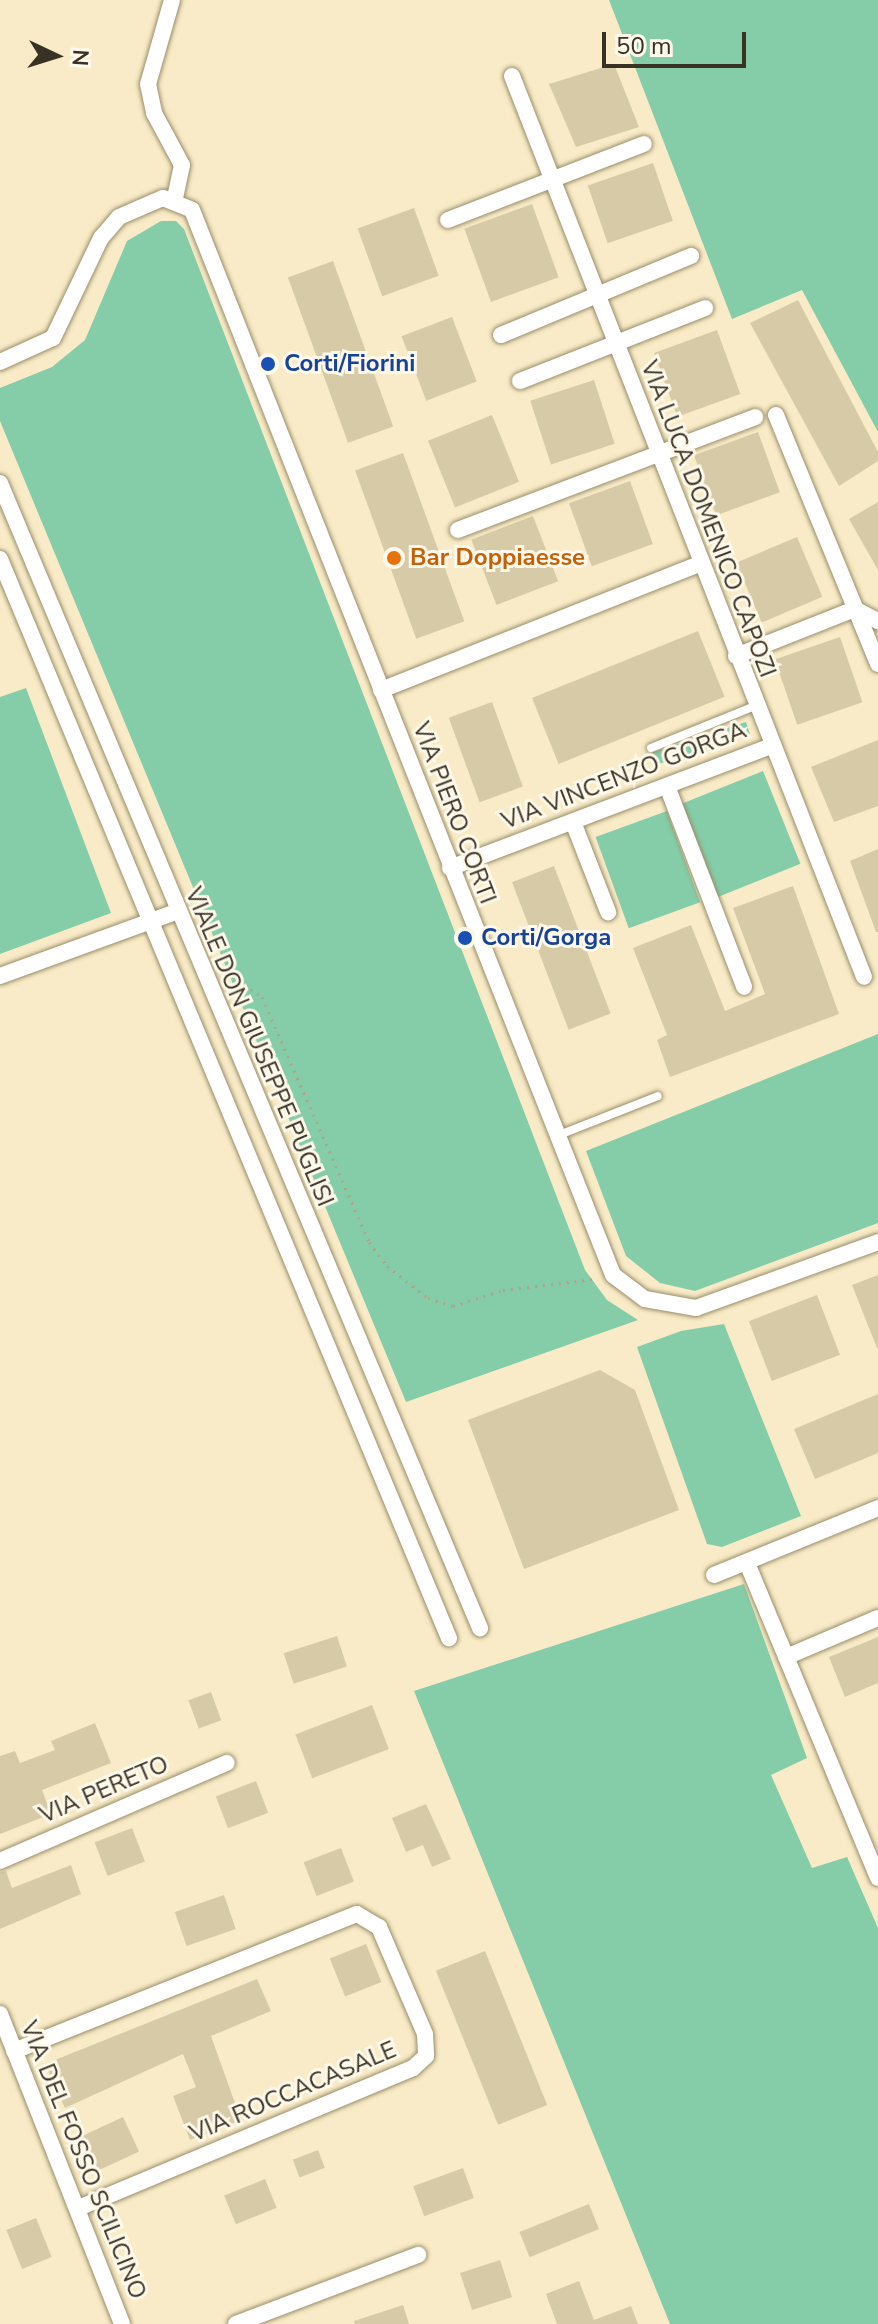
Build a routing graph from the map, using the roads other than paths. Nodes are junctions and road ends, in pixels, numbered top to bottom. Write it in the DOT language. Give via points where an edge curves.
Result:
graph roads {
  1 [pos="172,0"];
  2 [pos="512,76"];
  3 [pos="644,144"];
  4 [pos="549,179"];
  5 [pos="175,199"];
  6 [pos="448,220"];
  7 [pos="691,256"];
  8 [pos="595,296"];
  9 [pos="705,308"];
  10 [pos="501,335"];
  11 [pos="614,344"];
  12 [pos="0,362"];
  13 [pos="520,381"];
  14 [pos="776,415"];
  15 [pos="755,417"];
  16 [pos="657,454"];
  17 [pos="0,483"];
  18 [pos="458,530"];
  19 [pos="0,559"];
  20 [pos="699,564"];
  21 [pos="855,609"];
  22 [pos="878,621"];
  23 [pos="736,656"];
  24 [pos="878,664"];
  25 [pos="381,690"];
  26 [pos="755,706"];
  27 [pos="771,746"];
  28 [pos="651,748"];
  29 [pos="667,786"];
  30 [pos="573,822"];
  31 [pos="450,868"];
  32 [pos="176,912"];
  33 [pos="608,912"];
  34 [pos="152,922"];
  35 [pos="0,976"];
  36 [pos="864,977"];
  37 [pos="744,987"];
  38 [pos="658,1096"];
  39 [pos="555,1137"];
  40 [pos="878,1242"];
  41 [pos="404,1449"];
  42 [pos="376,1461"];
  43 [pos="878,1508"];
  44 [pos="747,1563"];
  45 [pos="714,1575"];
  46 [pos="878,1618"];
  47 [pos="480,1628"];
  48 [pos="449,1638"];
  49 [pos="786,1657"];
  50 [pos="227,1763"];
  51 [pos="0,1861"];
  52 [pos="878,1878"];
  53 [pos="0,2014"];
  54 [pos="14,2051"];
  55 [pos="78,2208"];
  56 [pos="418,2255"];
  57 [pos="122,2324"];
  58 [pos="236,2324"];
  1 -- 5 [label="street" via="148,84 154,113 182,165"];
  2 -- 4 [label="street, VIA LUCA DOMENICO CAPOZI"];
  3 -- 4 [label="street"];
  4 -- 6 [label="street"];
  4 -- 8 [label="street, VIA LUCA DOMENICO CAPOZI"];
  5 -- 12 [label="street" via="145,202 115,221 53,338"];
  5 -- 25 [label="street, VIA PIERO CORTI" via="192,210 205,231"];
  7 -- 8 [label="street"];
  8 -- 10 [label="street"];
  8 -- 11 [label="street, VIA LUCA DOMENICO CAPOZI"];
  9 -- 11 [label="street"];
  11 -- 13 [label="street"];
  11 -- 16 [label="street, VIA LUCA DOMENICO CAPOZI"];
  14 -- 21 [label="street"];
  15 -- 16 [label="street"];
  16 -- 18 [label="street"];
  16 -- 20 [label="street, VIA LUCA DOMENICO CAPOZI"];
  17 -- 32 [label="street, VIALE DON GIUSEPPE PUGLISI"];
  19 -- 34 [label="street, VIALE DON GIUSEPPE PUGLISI"];
  20 -- 23 [label="street, VIA LUCA DOMENICO CAPOZI"];
  20 -- 25 [label="street"];
  21 -- 22 [label="street"];
  21 -- 23 [label="street"];
  21 -- 24 [label="street"];
  23 -- 26 [label="street, VIA LUCA DOMENICO CAPOZI"];
  25 -- 31 [label="street, VIA PIERO CORTI"];
  26 -- 27 [label="street, VIA LUCA DOMENICO CAPOZI"];
  26 -- 28 [label="lane"];
  27 -- 29 [label="street, VIA VINCENZO GORGA"];
  27 -- 36 [label="street, VIA LUCA DOMENICO CAPOZI"];
  29 -- 30 [label="street, VIA VINCENZO GORGA"];
  29 -- 37 [label="street"];
  30 -- 31 [label="street, VIA VINCENZO GORGA"];
  30 -- 33 [label="street"];
  31 -- 39 [label="street, VIA PIERO CORTI"];
  32 -- 34 [label="street"];
  32 -- 41 [label="street, VIALE DON GIUSEPPE PUGLISI"];
  34 -- 35 [label="street"];
  34 -- 42 [label="street, VIALE DON GIUSEPPE PUGLISI"];
  38 -- 39 [label="lane"];
  39 -- 40 [label="street, VIA PIERO CORTI" via="606,1265 633,1293 657,1303 711,1305"];
  41 -- 42 [label="street"];
  41 -- 47 [label="street, VIALE DON GIUSEPPE PUGLISI"];
  42 -- 48 [label="street, VIALE DON GIUSEPPE PUGLISI"];
  43 -- 44 [label="street"];
  44 -- 45 [label="street"];
  44 -- 49 [label="street"];
  46 -- 49 [label="street"];
  49 -- 52 [label="street"];
  50 -- 51 [label="street, VIA PERETO"];
  53 -- 54 [label="street, VIA DEL FOSSO SCILICINO"];
  54 -- 55 [label="street, VIA DEL FOSSO SCILICINO"];
  54 -- 55 [label="street, VIA ROCCACASALE" via="357,1914 379,1927 425,2034 426,2056 413,2068"];
  55 -- 57 [label="street, VIA DEL FOSSO SCILICINO"];
  56 -- 58 [label="street"];
}
